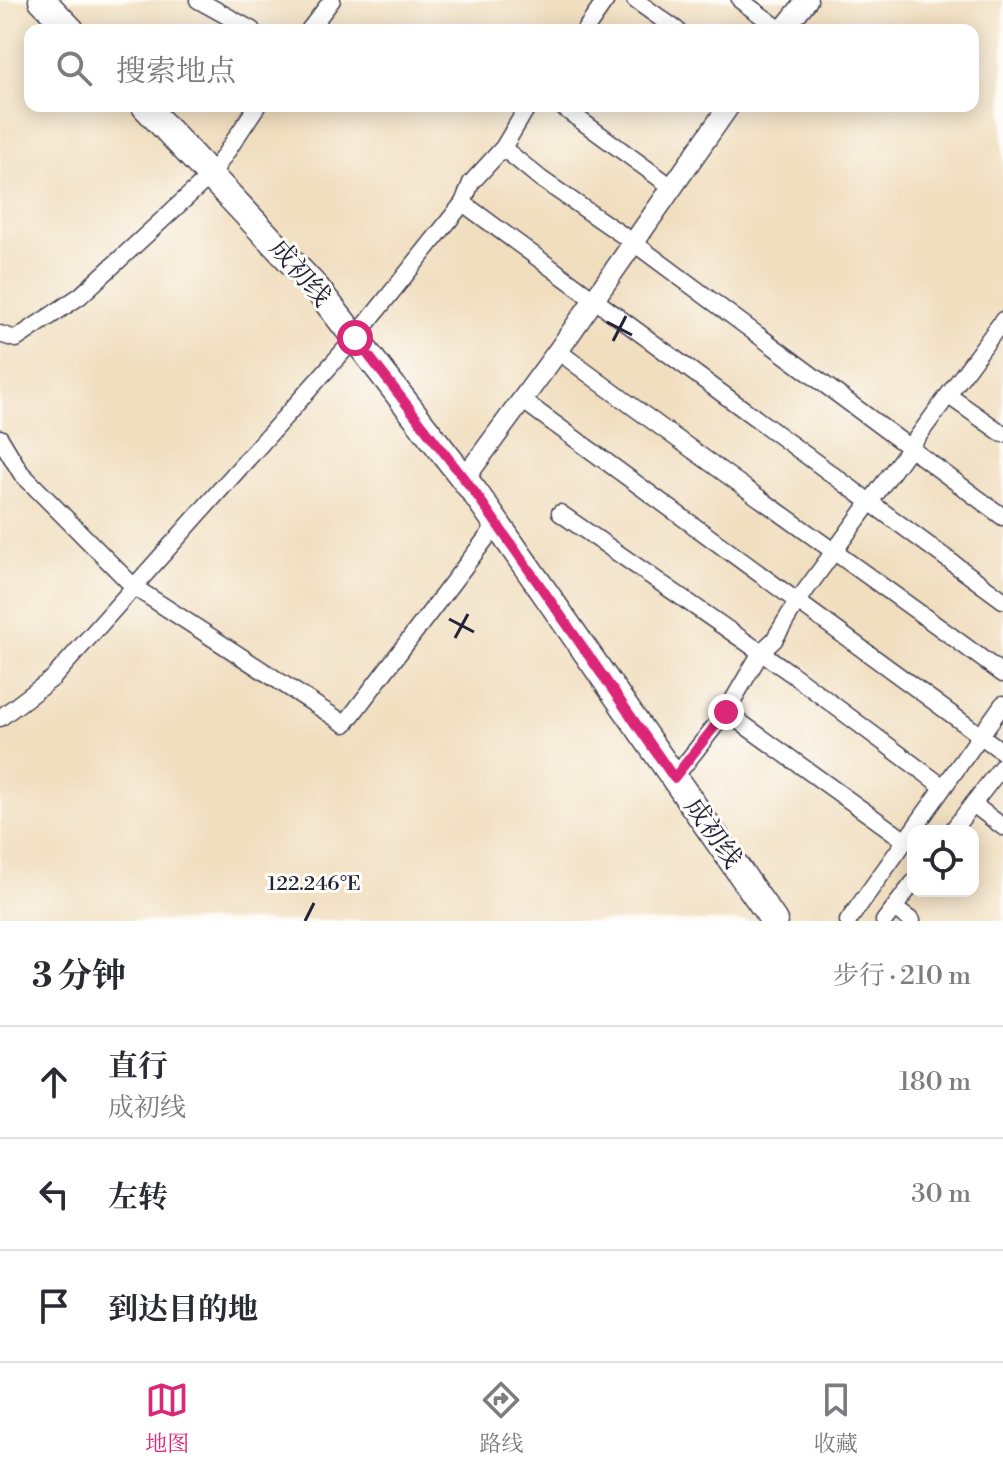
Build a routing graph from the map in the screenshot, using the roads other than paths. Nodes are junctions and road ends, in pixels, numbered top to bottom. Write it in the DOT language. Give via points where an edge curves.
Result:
graph roads {
  1 [pos="198,0"];
  2 [pos="332,0"];
  3 [pos="606,0"];
  4 [pos="635,0"];
  5 [pos="740,0"];
  6 [pos="807,0"];
  7 [pos="241,24"];
  8 [pos="314,24"];
  9 [pos="589,24"];
  10 [pos="669,24"];
  11 [pos="774,24"];
  12 [pos="787,24"];
  13 [pos="151,112"];
  14 [pos="253,112"];
  15 [pos="524,112"];
  16 [pos="569,112"];
  17 [pos="725,112"];
  18 [pos="503,148"];
  19 [pos="212,174"];
  20 [pos="673,188"];
  21 [pos="463,203"];
  22 [pos="634,243"];
  23 [pos="594,299"];
  24 [pos="1003,320"];
  25 [pos="0,334"];
  26 [pos="355,338"];
  27 [pos="558,351"];
  28 [pos="949,396"];
  29 [pos="522,400"];
  30 [pos="1003,434"];
  31 [pos="0,438"];
  32 [pos="909,448"];
  33 [pos="464,479"];
  34 [pos="870,502"];
  35 [pos="560,513"];
  36 [pos="1003,517"];
  37 [pos="497,524"];
  38 [pos="835,550"];
  39 [pos="134,587"];
  40 [pos="1003,600"];
  41 [pos="797,602"];
  42 [pos="761,652"];
  43 [pos="1003,674"];
  44 [pos="1003,704"];
  45 [pos="726,712"];
  46 [pos="0,718"];
  47 [pos="980,735"];
  48 [pos="1003,752"];
  49 [pos="1003,765"];
  50 [pos="674,778"];
  51 [pos="942,786"];
  52 [pos="973,804"];
  53 [pos="957,825"];
  54 [pos="1003,827"];
  55 [pos="903,839"];
  56 [pos="907,891"];
  57 [pos="889,914"];
  58 [pos="774,921"];
  59 [pos="848,921"];
  60 [pos="912,921"];
  1 -- 7 [label="street"];
  2 -- 8 [label="street"];
  3 -- 9 [label="street"];
  4 -- 10 [label="street"];
  5 -- 11 [label="street"];
  6 -- 12 [label="street"];
  13 -- 19 [label="main road, 成初线"];
  14 -- 19 [label="street"];
  15 -- 18 [label="street"];
  16 -- 20 [label="street"];
  17 -- 20 [label="street"];
  18 -- 21 [label="street" via="471,183"];
  18 -- 22 [label="street"];
  19 -- 25 [label="street" via="80,296 16,339"];
  19 -- 26 [label="main road, 成初线"];
  20 -- 22 [label="street"];
  21 -- 23 [label="street"];
  21 -- 26 [label="street"];
  22 -- 23 [label="street"];
  22 -- 32 [label="street"];
  23 -- 27 [label="street"];
  23 -- 34 [label="street"];
  24 -- 28 [label="street"];
  26 -- 33 [label="main road, 成初线"];
  26 -- 39 [label="street"];
  27 -- 29 [label="street"];
  27 -- 38 [label="street"];
  28 -- 30 [label="street"];
  28 -- 32 [label="street"];
  29 -- 33 [label="street"];
  29 -- 41 [label="street"];
  31 -- 39 [label="street" via="21,473"];
  32 -- 34 [label="street"];
  32 -- 36 [label="street"];
  33 -- 37 [label="main road, 成初线"];
  34 -- 38 [label="street"];
  34 -- 40 [label="street"];
  35 -- 42 [label="street"];
  37 -- 39 [label="street" via="345,724"];
  37 -- 50 [label="main road, 成初线"];
  38 -- 41 [label="street"];
  38 -- 43 [label="street"];
  39 -- 46 [label="street" via="53,678"];
  41 -- 42 [label="street"];
  41 -- 47 [label="street"];
  42 -- 45 [label="street"];
  42 -- 51 [label="street"];
  44 -- 47 [label="street"];
  45 -- 50 [label="street"];
  45 -- 55 [label="street"];
  47 -- 48 [label="street"];
  47 -- 51 [label="street"];
  49 -- 52 [label="street"];
  50 -- 58 [label="main road, 成初线"];
  51 -- 55 [label="street"];
  52 -- 53 [label="street"];
  52 -- 54 [label="street"];
  55 -- 59 [label="street"];
  56 -- 57 [label="street"];
  57 -- 60 [label="street"];
}
